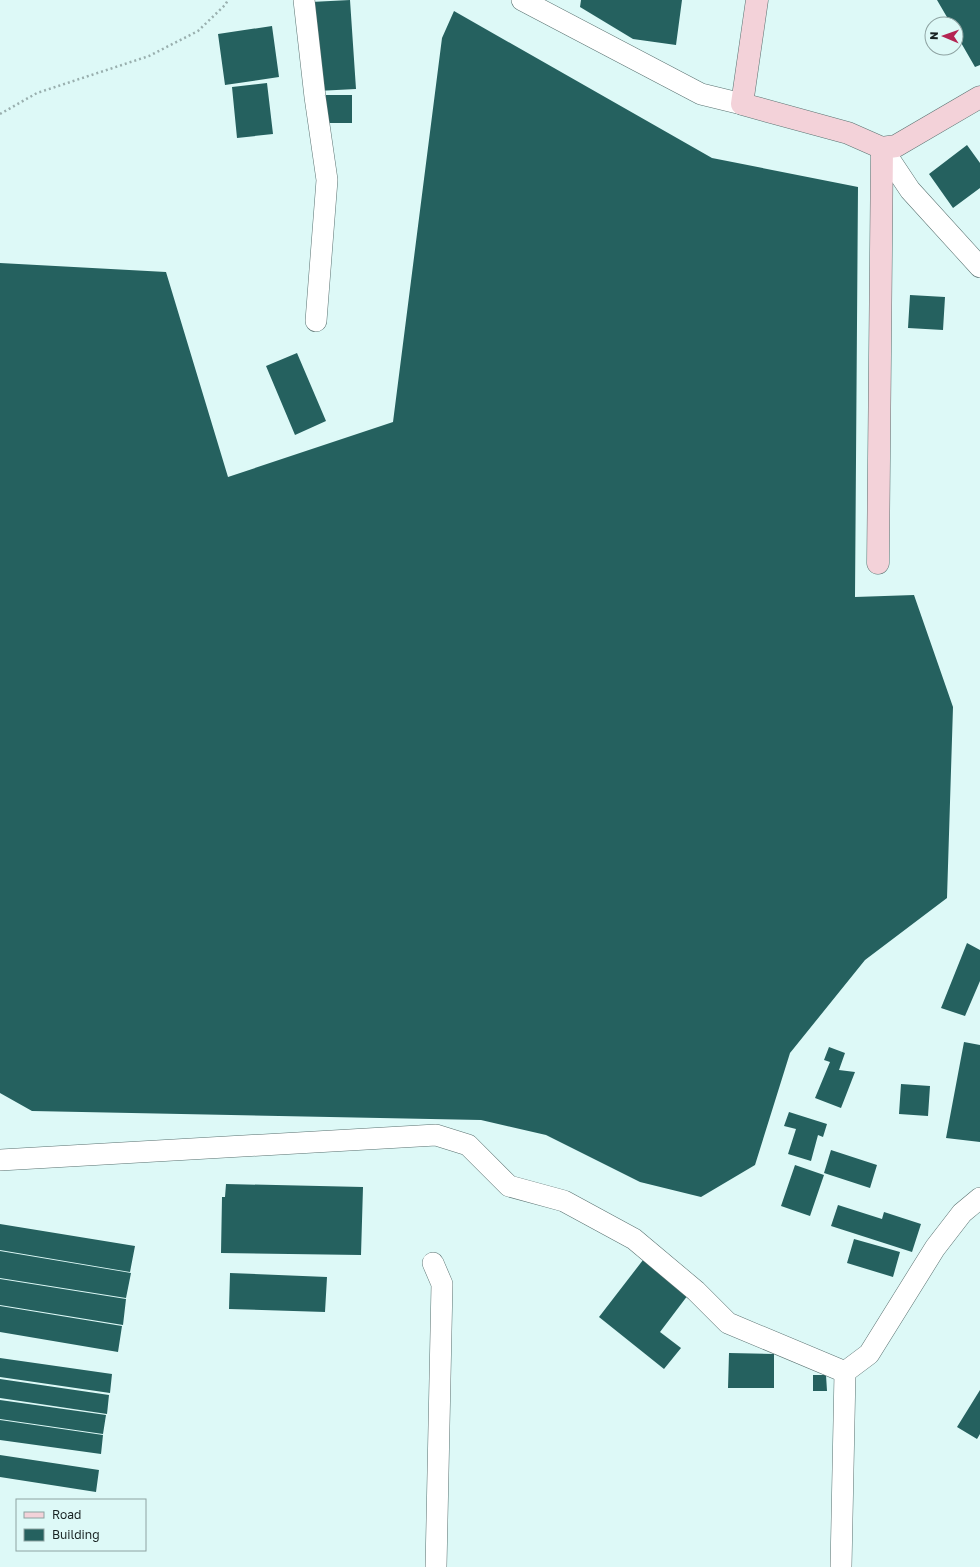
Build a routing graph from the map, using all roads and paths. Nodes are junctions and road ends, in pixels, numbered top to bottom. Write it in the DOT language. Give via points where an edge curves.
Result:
graph roads {
  1 [pos="228,0"];
  2 [pos="304,0"];
  3 [pos="522,0"];
  4 [pos="757,0"];
  5 [pos="980,97"];
  6 [pos="742,104"];
  7 [pos="0,114"];
  8 [pos="882,148"];
  9 [pos="980,267"];
  10 [pos="316,321"];
  11 [pos="878,562"];
  12 [pos="0,1160"];
  13 [pos="980,1198"];
  14 [pos="433,1263"];
  15 [pos="845,1372"];
  16 [pos="436,1567"];
  17 [pos="841,1567"];
  1 -- 7 [label="path" via="198,31 149,56 37,93"];
  2 -- 10 [label="street" via="327,180"];
  3 -- 6 [label="street" via="701,94"];
  4 -- 6 [label="street"];
  5 -- 8 [label="street" via="896,146"];
  6 -- 8 [label="street" via="848,133"];
  8 -- 9 [label="street" via="910,190"];
  8 -- 11 [label="street"];
  12 -- 15 [label="street" via="436,1135 468,1145 509,1186 564,1201 634,1239 696,1291 728,1323"];
  13 -- 15 [label="street" via="962,1213 935,1248 869,1354"];
  14 -- 16 [label="street" via="442,1284"];
  15 -- 17 [label="street"];
}
